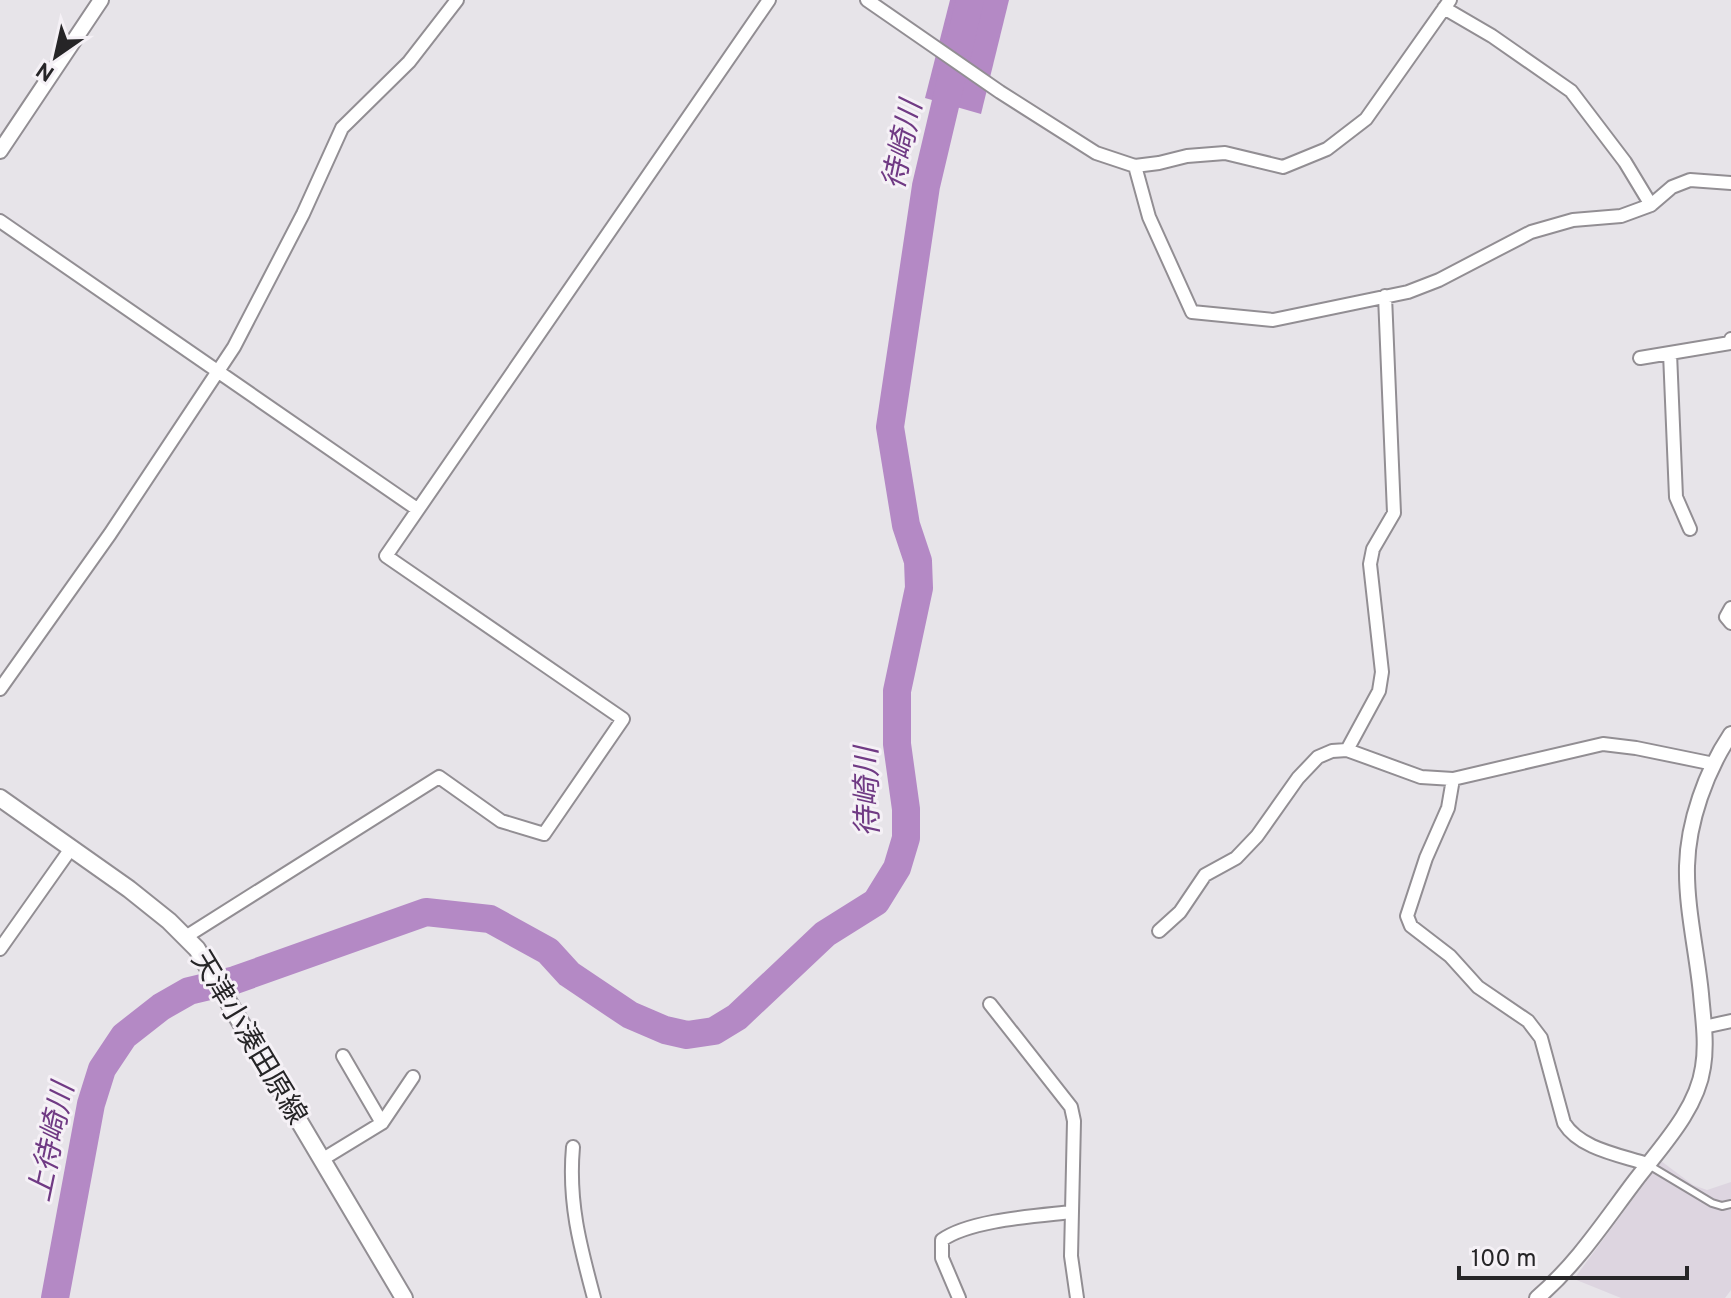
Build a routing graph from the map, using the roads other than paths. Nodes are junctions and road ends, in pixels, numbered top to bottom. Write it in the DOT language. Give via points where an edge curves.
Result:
graph roads {
  1 [pos="101,0"];
  2 [pos="457,0"];
  3 [pos="769,0"];
  4 [pos="867,0"];
  5 [pos="1447,4"];
  6 [pos="0,151"];
  7 [pos="1135,166"];
  8 [pos="1731,183"];
  9 [pos="1651,205"];
  10 [pos="0,221"];
  11 [pos="1385,296"];
  12 [pos="1731,339"];
  13 [pos="1670,353"];
  14 [pos="1640,358"];
  15 [pos="218,372"];
  16 [pos="417,509"];
  17 [pos="1690,529"];
  18 [pos="1731,608"];
  19 [pos="1731,623"];
  20 [pos="0,689"];
  21 [pos="1730,736"];
  22 [pos="1347,750"];
  23 [pos="1714,764"];
  24 [pos="1453,779"];
  25 [pos="0,798"];
  26 [pos="72,847"];
  27 [pos="1159,931"];
  28 [pos="187,936"];
  29 [pos="0,949"];
  30 [pos="990,1004"];
  31 [pos="1731,1021"];
  32 [pos="1704,1027"];
  33 [pos="343,1056"];
  34 [pos="413,1077"];
  35 [pos="382,1123"];
  36 [pos="573,1147"];
  37 [pos="323,1159"];
  38 [pos="1647,1164"];
  39 [pos="1731,1204"];
  40 [pos="1071,1212"];
  41 [pos="404,1298"];
  42 [pos="594,1298"];
  43 [pos="959,1298"];
  44 [pos="1077,1298"];
  45 [pos="1537,1298"];
  1 -- 6 [label="street"];
  2 -- 15 [label="street" via="409,62 342,128 254,312"];
  3 -- 16 [label="street"];
  4 -- 7 [label="street" via="1096,153"];
  5 -- 7 [label="street" via="1366,119 1327,149 1283,167 1225,153"];
  5 -- 9 [label="street" via="1571,91"];
  7 -- 11 [label="street" via="1149,217 1192,312 1273,320"];
  8 -- 9 [label="street" via="1690,180"];
  9 -- 11 [label="street" via="1621,216 1573,220 1531,232 1439,280"];
  10 -- 15 [label="street"];
  11 -- 22 [label="street" via="1394,513 1370,564 1382,672 1379,691"];
  12 -- 13 [label="street"];
  13 -- 14 [label="street"];
  13 -- 17 [label="street" via="1676,497"];
  15 -- 16 [label="street"];
  15 -- 20 [label="street"];
  16 -- 28 [label="street" via="386,556 623,719 544,834 501,821 439,777"];
  18 -- 19 [label="street" via="1726,617"];
  21 -- 23 [label="street"];
  22 -- 24 [label="street" via="1421,777"];
  22 -- 27 [label="street" via="1318,757 1257,836 1236,858 1205,875 1180,912"];
  23 -- 24 [label="street" via="1603,744"];
  23 -- 32 [label="street" via="1695,818 1687,866"];
  24 -- 38 [label="street" via="1448,808 1407,916 1411,926 1450,956 1478,987 1528,1021 1541,1038 1570,1133"];
  25 -- 26 [label="main road, 天津小湊田原線"];
  26 -- 28 [label="main road, 天津小湊田原線"];
  26 -- 29 [label="street"];
  28 -- 37 [label="main road, 天津小湊田原線"];
  30 -- 40 [label="street" via="1071,1107"];
  31 -- 32 [label="street"];
  32 -- 38 [label="street" via="1704,1063 1695,1093"];
  33 -- 35 [label="street"];
  34 -- 35 [label="street"];
  35 -- 37 [label="street"];
  36 -- 42 [label="street" via="573,1214"];
  37 -- 41 [label="main road, 天津小湊田原線"];
  38 -- 39 [label="lane" via="1712,1203"];
  38 -- 45 [label="street" via="1586,1246"];
  40 -- 43 [label="street" via="1012,1218 942,1240 942,1258"];
  40 -- 44 [label="street"];
}
